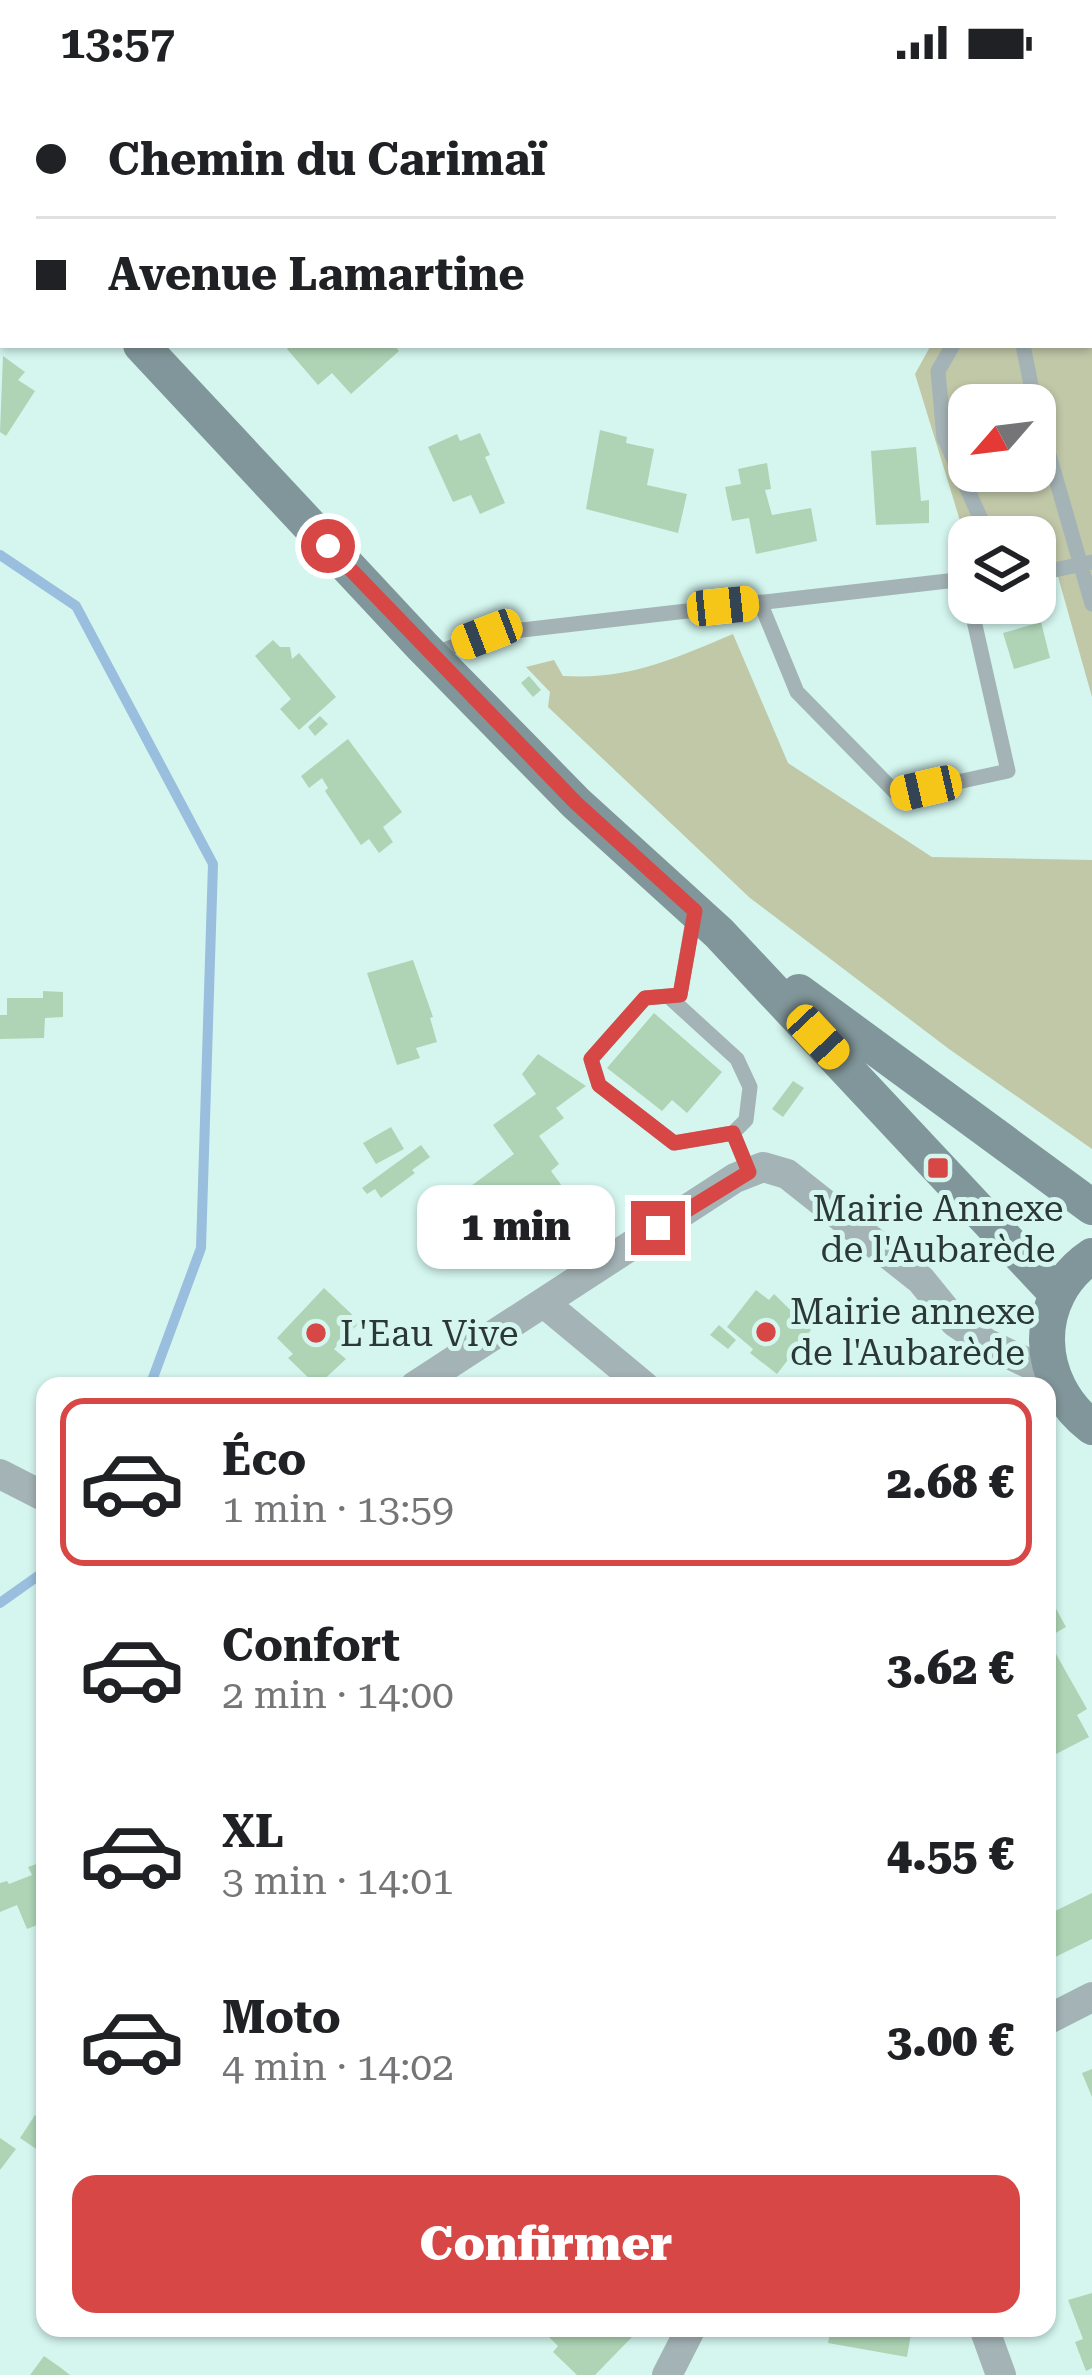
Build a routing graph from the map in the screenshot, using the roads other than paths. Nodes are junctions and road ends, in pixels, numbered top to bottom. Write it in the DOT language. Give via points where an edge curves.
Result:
graph roads {
  1 [pos="144,348"];
  2 [pos="951,348"];
  3 [pos="1024,348"];
  4 [pos="1031,384"];
  5 [pos="1056,471"];
  6 [pos="979,516"];
  7 [pos="1086,563"];
  8 [pos="1056,569"];
  9 [pos="948,581"];
  10 [pos="760,602"];
  11 [pos="1092,604"];
  12 [pos="975,624"];
  13 [pos="430,655"];
  14 [pos="707,922"];
  15 [pos="668,996"];
  16 [pos="733,1133"];
  17 [pos="749,1172"];
  18 [pos="1092,1208"];
  19 [pos="1092,1256"];
  20 [pos="1056,1293"];
  21 [pos="544,1304"];
  22 [pos="1051,1374"];
  23 [pos="429,1377"];
  24 [pos="633,1377"];
  25 [pos="1052,1377"];
  26 [pos="1056,1384"];
  27 [pos="1092,1427"];
  28 [pos="0,1474"];
  29 [pos="36,1492"];
  30 [pos="1092,1997"];
  31 [pos="1056,2015"];
  32 [pos="686,2337"];
  33 [pos="987,2337"];
  34 [pos="667,2375"];
  35 [pos="1001,2375"];
  1 -- 13 [label="main road"];
  2 -- 6 [label="lane" via="938,371 944,438"];
  3 -- 4 [label="lane"];
  5 -- 7 [label="lane"];
  7 -- 8 [label="lane"];
  7 -- 11 [label="lane"];
  9 -- 10 [label="lane"];
  10 -- 12 [label="lane" via="796,692 898,795 1008,771"];
  10 -- 13 [label="lane" via="487,634"];
  13 -- 14 [label="main road"];
  14 -- 15 [label="lane" via="680,995"];
  14 -- 18 [label="main road"];
  14 -- 20 [label="main road"];
  15 -- 16 [label="lane" via="737,1059 750,1087 746,1120"];
  15 -- 16 [label="lane" via="645,998 591,1059 599,1085 674,1143"];
  16 -- 17 [label="lane"];
  17 -- 21 [label="street"];
  17 -- 22 [label="street" via="787,1174 921,1280 955,1322"];
  19 -- 20 [label="main road"];
  20 -- 22 [label="main road" via="1046,1334"];
  21 -- 23 [label="street"];
  21 -- 24 [label="street"];
  22 -- 25 [label="main road"];
  26 -- 27 [label="main road"];
  28 -- 29 [label="street"];
  30 -- 31 [label="street"];
  32 -- 34 [label="street"];
  33 -- 35 [label="street"];
}
